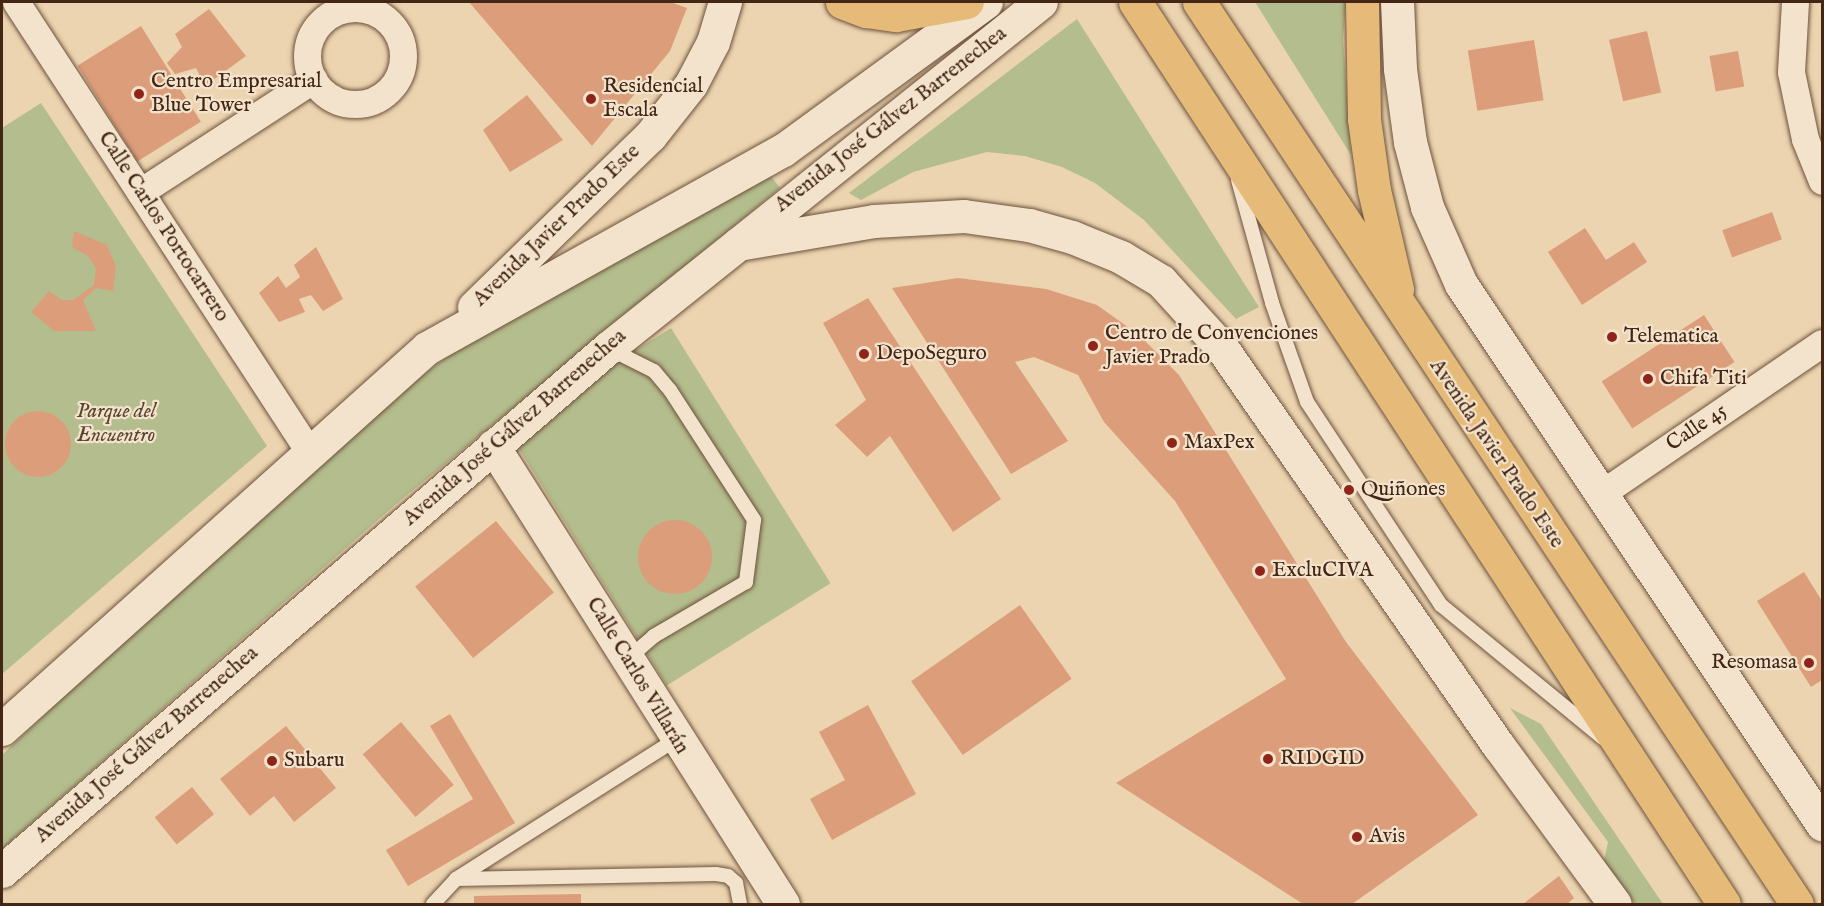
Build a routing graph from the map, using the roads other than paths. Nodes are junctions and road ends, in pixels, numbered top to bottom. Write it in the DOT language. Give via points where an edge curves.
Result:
graph roads {
  1 [pos="16,2"];
  2 [pos="725,2"];
  3 [pos="842,2"];
  4 [pos="967,2"];
  5 [pos="986,2"];
  6 [pos="1135,2"];
  7 [pos="1199,2"];
  8 [pos="1362,2"];
  9 [pos="1397,2"];
  10 [pos="1795,2"];
  11 [pos="1038,4"];
  12 [pos="314,79"];
  13 [pos="1227,143"];
  14 [pos="1822,181"];
  15 [pos="140,192"];
  16 [pos="735,244"];
  17 [pos="1406,319"];
  18 [pos="1822,343"];
  19 [pos="427,348"];
  20 [pos="608,348"];
  21 [pos="493,446"];
  22 [pos="310,453"];
  23 [pos="1602,493"];
  24 [pos="628,659"];
  25 [pos="2,729"];
  26 [pos="675,740"];
  27 [pos="1632,762"];
  28 [pos="1822,824"];
  29 [pos="39,839"];
  30 [pos="2,840"];
  31 [pos="2,871"];
  32 [pos="456,879"];
  33 [pos="433,904"];
  34 [pos="740,904"];
  35 [pos="783,904"];
  36 [pos="1615,904"];
  37 [pos="1724,904"];
  38 [pos="1797,904"];
  1 -- 15 [label="street, Calle Carlos Portocarrero"];
  2 -- 19 [label="main road, Avenida Javier Prado Este" via="699,69 650,136 522,263"];
  3 -- 4 [label="highway" via="866,12 896,15"];
  5 -- 19 [label="main road, Avenida José Gálvez Barrenechea" via="783,150"];
  6 -- 13 [label="highway"];
  7 -- 17 [label="highway, Avenida Javier Prado Este"];
  8 -- 17 [label="highway" via="1368,150 1382,230"];
  9 -- 23 [label="main road" via="1400,69 1410,142 1436,233 1477,310"];
  10 -- 14 [label="street" via="1791,72 1805,139"];
  11 -- 16 [label="main road, Avenida José Gálvez Barrenechea"];
  12 -- 15 [label="street"];
  13 -- 27 [label="highway"];
  13 -- 27 [label="lane" via="1272,303 1306,402 1441,605"];
  15 -- 22 [label="street, Calle Carlos Portocarrero"];
  16 -- 20 [label="main road, Avenida José Gálvez Barrenechea"];
  16 -- 36 [label="main road" via="874,221 964,216 1029,225 1098,247 1161,281 1222,348 1498,745"];
  17 -- 38 [label="highway, Avenida Javier Prado Este"];
  18 -- 23 [label="street, Calle 45"];
  19 -- 22 [label="main road, Avenida José Gálvez Barrenechea"];
  20 -- 21 [label="main road, Avenida José Gálvez Barrenechea"];
  20 -- 24 [label="lane" via="654,371 754,520 746,582 654,636"];
  21 -- 24 [label="main road, Calle Carlos Villarán"];
  21 -- 29 [label="main road, Avenida José Gálvez Barrenechea"];
  22 -- 25 [label="main road, Avenida José Gálvez Barrenechea"];
  23 -- 28 [label="main road"];
  24 -- 26 [label="main road, Calle Carlos Villarán"];
  26 -- 32 [label="lane"];
  26 -- 35 [label="main road, Calle Carlos Villarán"];
  27 -- 37 [label="highway"];
  29 -- 30 [label="main road" via="20,843"];
  29 -- 31 [label="main road, Avenida José Gálvez Barrenechea"];
  32 -- 33 [label="lane"];
  32 -- 34 [label="lane" via="716,874 728,876 736,883"];
}
